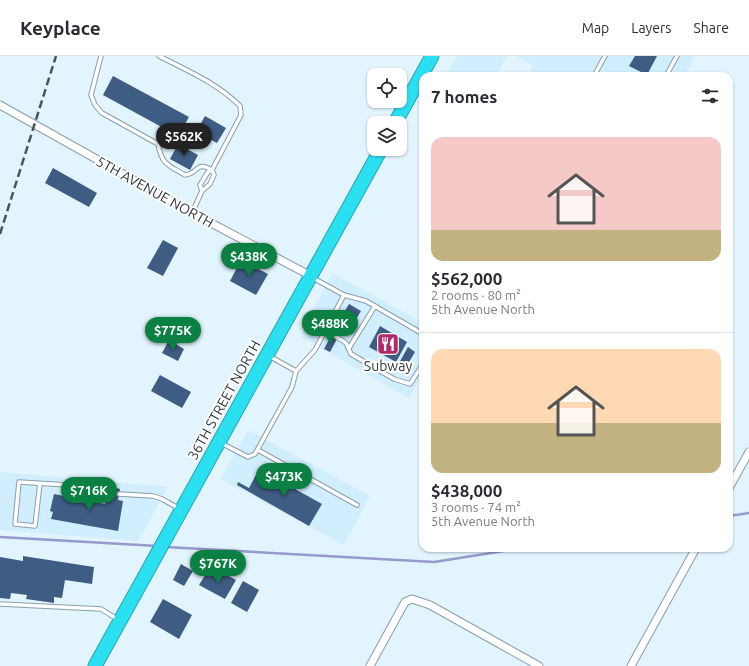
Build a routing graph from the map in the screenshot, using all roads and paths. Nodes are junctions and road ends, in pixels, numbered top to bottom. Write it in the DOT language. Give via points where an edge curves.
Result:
graph roads {
  1 [pos="101,56"];
  2 [pos="159,56"];
  3 [pos="432,56"];
  4 [pos="605,56"];
  5 [pos="677,56"];
  6 [pos="423,72"];
  7 [pos="596,72"];
  8 [pos="668,72"];
  9 [pos="419,80"];
  10 [pos="0,104"];
  11 [pos="399,116"];
  12 [pos="377,156"];
  13 [pos="212,170"];
  14 [pos="202,191"];
  15 [pos="192,213"];
  16 [pos="311,276"];
  17 [pos="344,296"];
  18 [pos="375,306"];
  19 [pos="326,330"];
  20 [pos="419,332"];
  21 [pos="349,348"];
  22 [pos="267,355"];
  23 [pos="296,370"];
  24 [pos="419,370"];
  25 [pos="219,441"];
  26 [pos="258,450"];
  27 [pos="749,452"];
  28 [pos="733,481"];
  29 [pos="40,484"];
  30 [pos="107,492"];
  31 [pos="119,494"];
  32 [pos="357,505"];
  33 [pos="181,510"];
  34 [pos="694,552"];
  35 [pos="0,604"];
  36 [pos="120,621"];
  37 [pos="95,666"];
  38 [pos="370,666"];
  39 [pos="539,666"];
  40 [pos="632,666"];
  1 -- 13 [label="lane" via="91,95 95,106 102,113 158,144 162,160 185,175 200,166"];
  2 -- 13 [label="lane" via="215,85 240,106 241,115"];
  3 -- 6 [label="highway"];
  4 -- 7 [label="lane"];
  5 -- 8 [label="lane"];
  9 -- 11 [label="highway"];
  10 -- 15 [label="street, 5TH AVENUE NORTH"];
  12 -- 16 [label="highway, 36TH STREET NORTH"];
  13 -- 14 [label="lane" via="214,175 210,184"];
  13 -- 14 [label="lane" via="200,185"];
  14 -- 15 [label="lane"];
  15 -- 16 [label="street, 5TH AVENUE NORTH"];
  16 -- 17 [label="lane"];
  16 -- 22 [label="highway, 36TH STREET NORTH"];
  17 -- 18 [label="lane"];
  17 -- 19 [label="lane"];
  18 -- 20 [label="lane"];
  18 -- 21 [label="lane"];
  19 -- 21 [label="lane" via="346,343"];
  19 -- 23 [label="lane" via="315,350"];
  21 -- 24 [label="lane" via="351,354 394,379 410,384"];
  22 -- 23 [label="lane"];
  22 -- 25 [label="highway, 36TH STREET NORTH"];
  23 -- 26 [label="lane" via="292,387"];
  25 -- 26 [label="lane" via="248,457"];
  25 -- 33 [label="highway, 36TH STREET NORTH"];
  26 -- 32 [label="lane"];
  27 -- 28 [label="street"];
  29 -- 29 [label="lane" via="19,482 15,524 35,526"];
  29 -- 30 [label="lane" via="84,486"];
  31 -- 33 [label="lane" via="152,496"];
  33 -- 36 [label="highway, 36TH STREET NORTH"];
  34 -- 40 [label="street"];
  35 -- 36 [label="lane" via="101,609"];
  36 -- 37 [label="highway, 36TH STREET NORTH"];
  38 -- 39 [label="street" via="405,602 412,599 430,606"];
}
